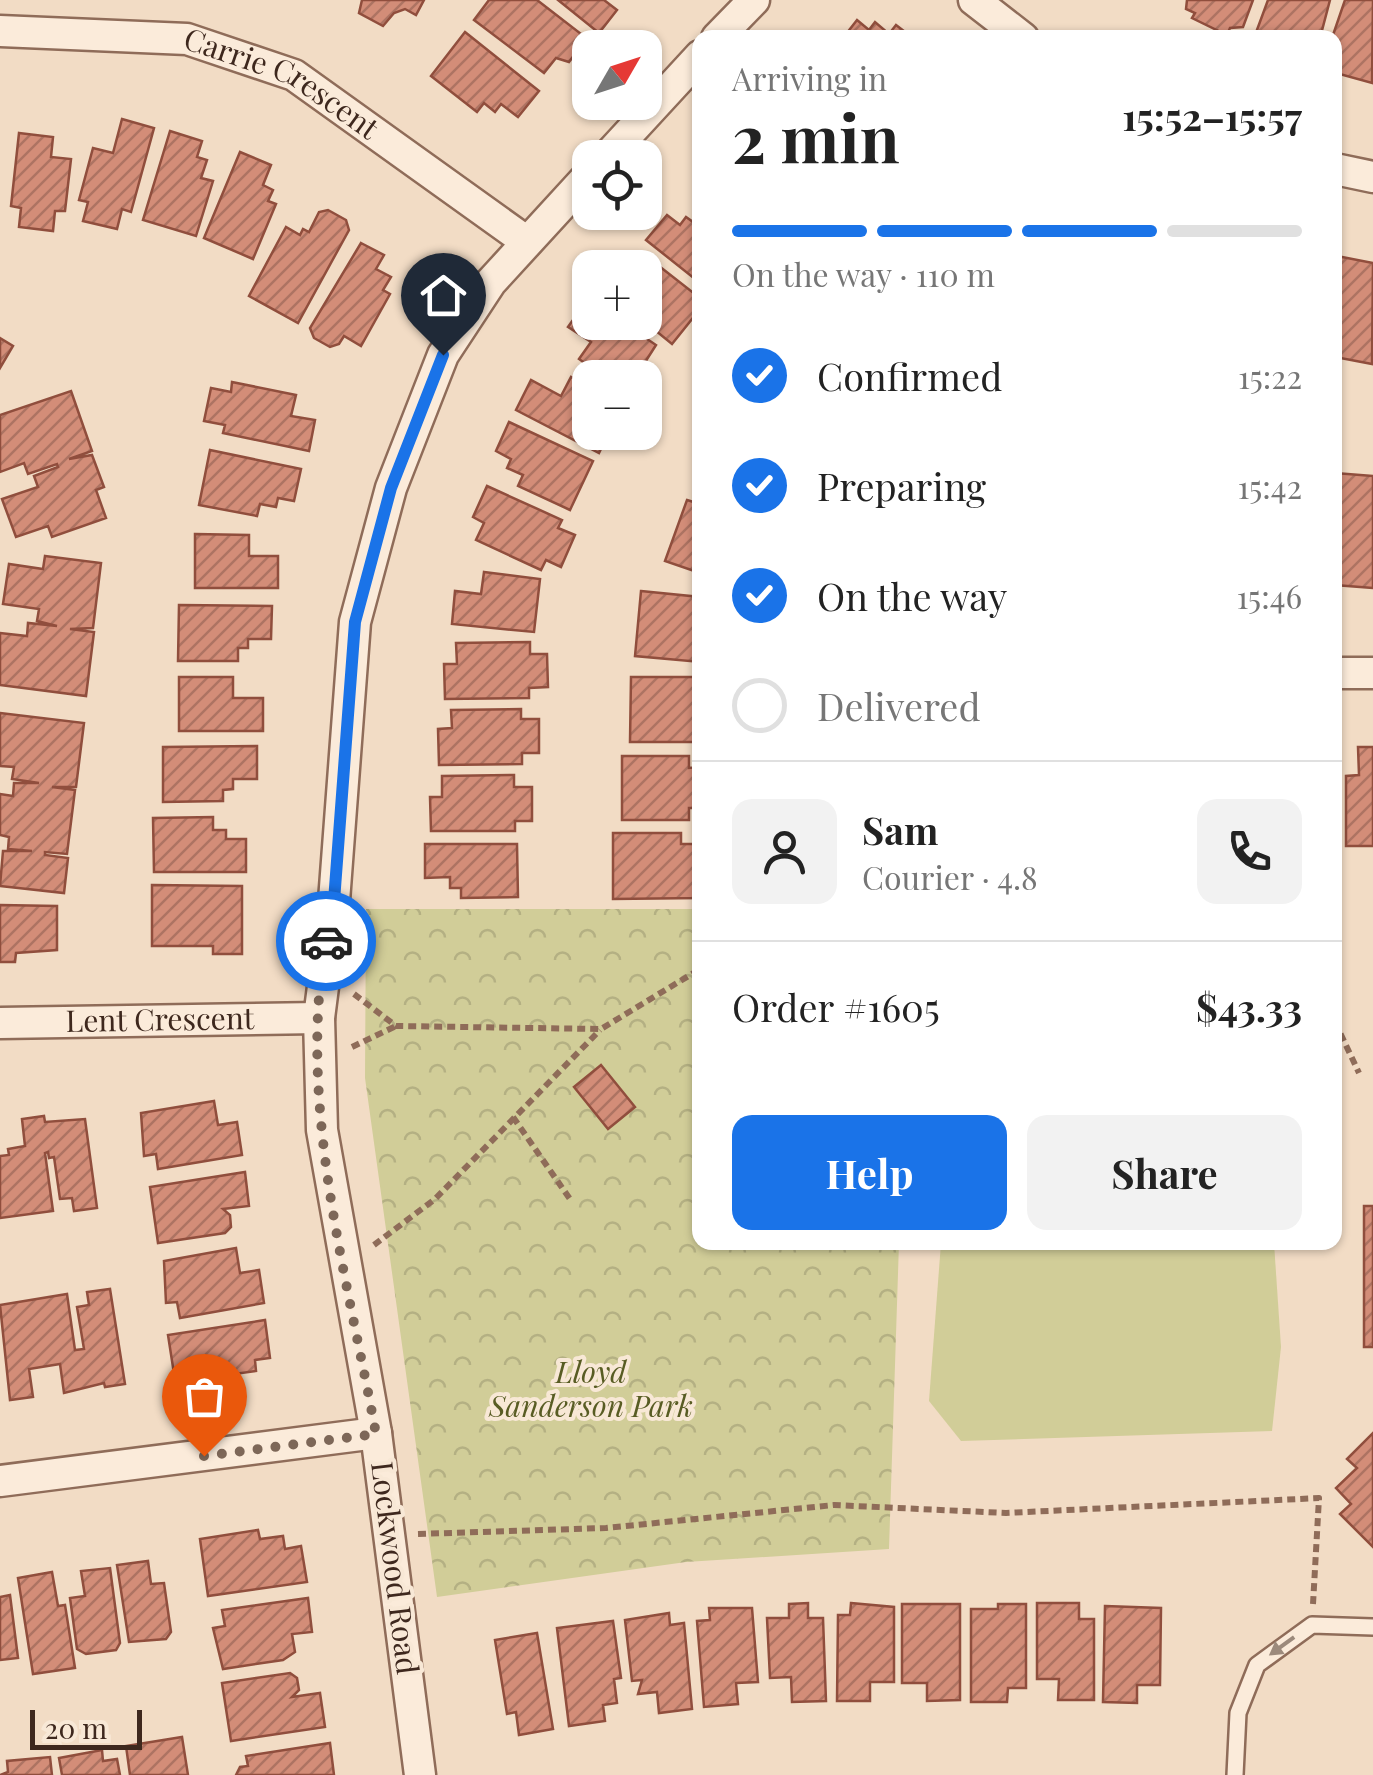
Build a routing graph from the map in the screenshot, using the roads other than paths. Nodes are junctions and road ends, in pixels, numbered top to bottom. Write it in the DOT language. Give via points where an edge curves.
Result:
graph roads {
  1 [pos="754,0"];
  2 [pos="974,0"];
  3 [pos="725,30"];
  4 [pos="1013,30"];
  5 [pos="0,31"];
  6 [pos="692,65"];
  7 [pos="623,140"];
  8 [pos="1342,171"];
  9 [pos="1373,177"];
  10 [pos="572,193"];
  11 [pos="527,242"];
  12 [pos="1342,673"];
  13 [pos="1373,673"];
  14 [pos="320,1018"];
  15 [pos="0,1023"];
  16 [pos="376,1434"];
  17 [pos="0,1481"];
  18 [pos="1373,1628"];
  19 [pos="420,1775"];
  20 [pos="1234,1775"];
  1 -- 3 [label="street"];
  2 -- 4 [label="street"];
  5 -- 11 [label="street, Carrie Crescent" via="187,39 294,75"];
  6 -- 7 [label="street"];
  8 -- 9 [label="street"];
  10 -- 11 [label="street, Lockwood Road"];
  11 -- 14 [label="street, Lockwood Road" via="491,282 443,355 391,488 355,622"];
  12 -- 13 [label="street"];
  14 -- 15 [label="street, Lent Crescent"];
  14 -- 16 [label="street, Lockwood Road" via="322,1130"];
  16 -- 17 [label="street"];
  16 -- 19 [label="street, Lockwood Road"];
  18 -- 20 [label="lane, one-way" via="1312,1625 1257,1664 1238,1713"];
}
